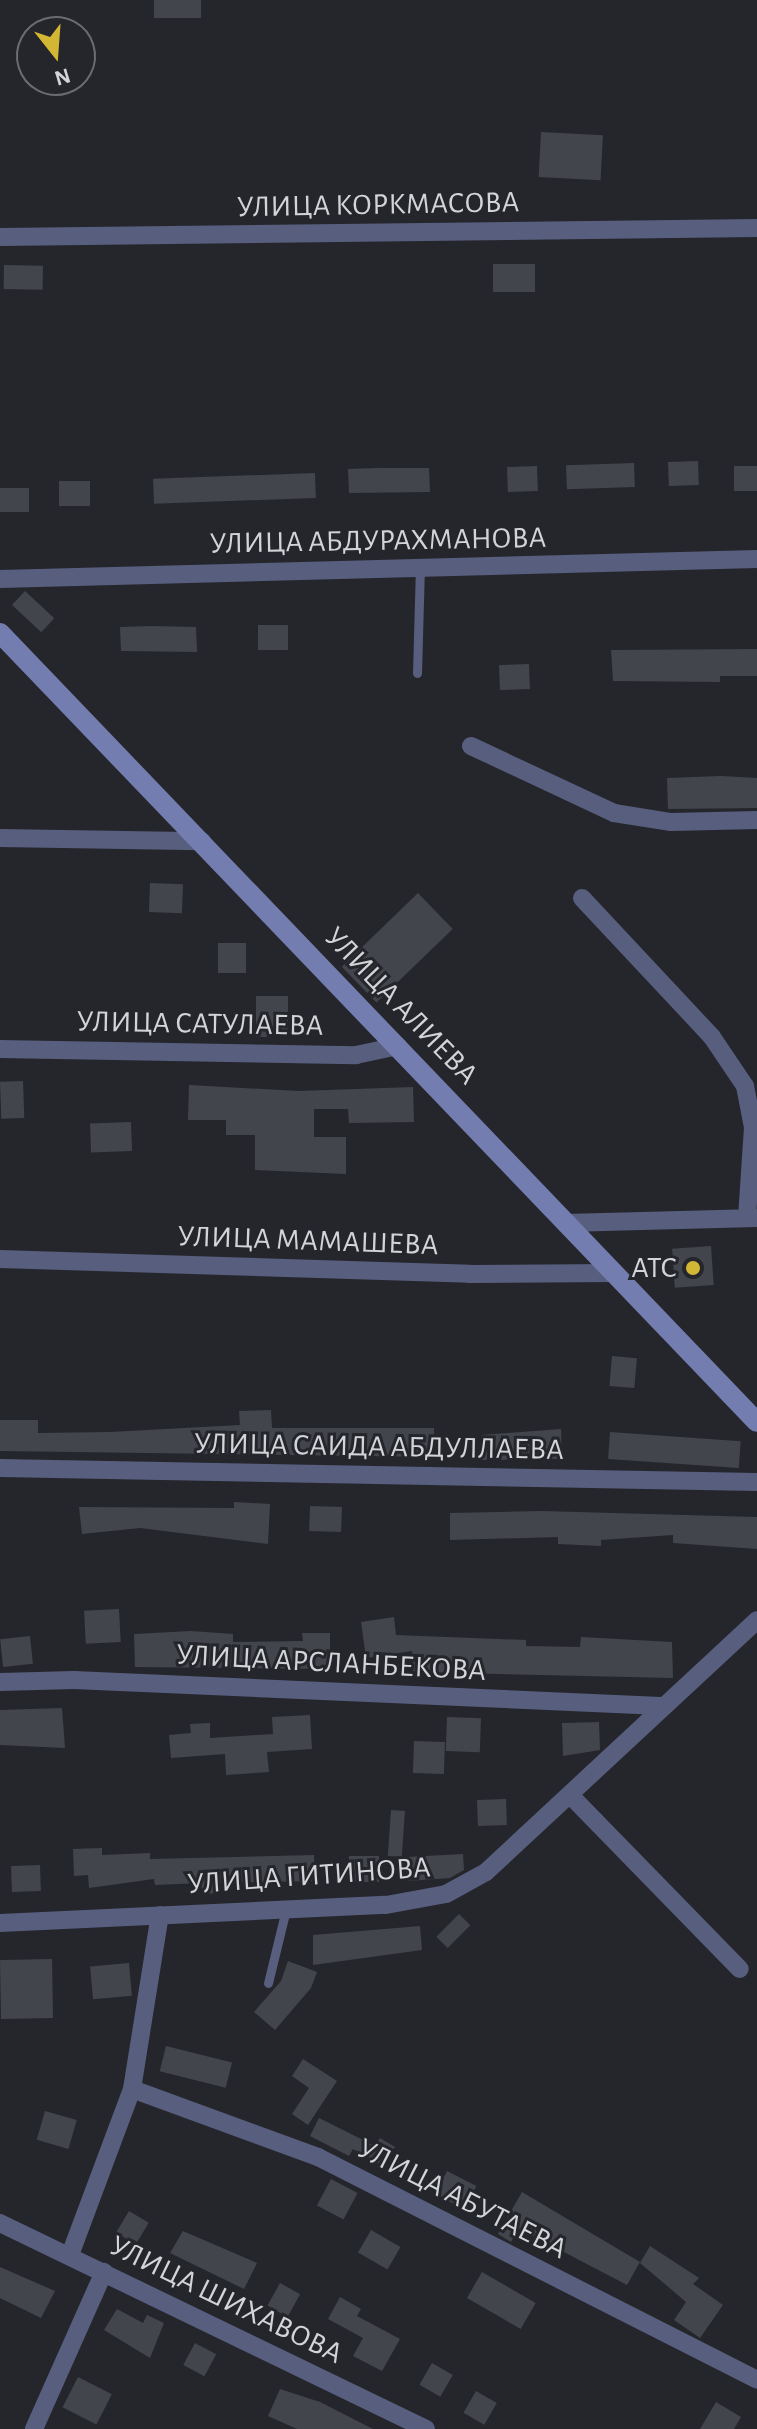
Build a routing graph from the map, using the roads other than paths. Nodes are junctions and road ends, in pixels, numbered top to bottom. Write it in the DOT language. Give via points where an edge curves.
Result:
graph roads {
  1 [pos="757,228"];
  2 [pos="0,237"];
  3 [pos="757,559"];
  4 [pos="420,567"];
  5 [pos="0,579"];
  6 [pos="0,633"];
  7 [pos="417,673"];
  8 [pos="471,746"];
  9 [pos="757,820"];
  10 [pos="0,838"];
  11 [pos="202,841"];
  12 [pos="582,898"];
  13 [pos="398,1046"];
  14 [pos="0,1049"];
  15 [pos="752,1218"];
  16 [pos="565,1223"];
  17 [pos="0,1259"];
  18 [pos="613,1273"];
  19 [pos="757,1422"];
  20 [pos="0,1468"];
  21 [pos="757,1482"];
  22 [pos="757,1620"];
  23 [pos="0,1682"];
  24 [pos="660,1706"];
  25 [pos="570,1795"];
  26 [pos="286,1909"];
  27 [pos="160,1915"];
  28 [pos="0,1923"];
  29 [pos="740,1969"];
  30 [pos="268,1983"];
  31 [pos="132,2089"];
  32 [pos="0,2223"];
  33 [pos="70,2255"];
  34 [pos="104,2272"];
  35 [pos="757,2380"];
  36 [pos="34,2429"];
  37 [pos="426,2429"];
  1 -- 2 [label="street, УЛИЦА КОРКМАСОВА"];
  3 -- 4 [label="street, УЛИЦА АБДУРАХМАНОВА"];
  4 -- 5 [label="street, УЛИЦА АБДУРАХМАНОВА"];
  4 -- 7 [label="lane"];
  6 -- 11 [label="street, УЛИЦА АЛИЕВА"];
  8 -- 9 [label="street" via="614,813 671,822"];
  10 -- 11 [label="street"];
  11 -- 13 [label="street, УЛИЦА АЛИЕВА"];
  12 -- 15 [label="street" via="712,1037 745,1086 753,1127"];
  13 -- 14 [label="street, УЛИЦА САТУЛАЕВА" via="356,1055"];
  13 -- 16 [label="street, УЛИЦА АЛИЕВА"];
  15 -- 16 [label="street"];
  16 -- 18 [label="street, УЛИЦА АЛИЕВА"];
  17 -- 18 [label="street, УЛИЦА МАМАШЕВА" via="470,1274"];
  18 -- 19 [label="street, УЛИЦА АЛИЕВА"];
  20 -- 21 [label="street, УЛИЦА САИДА АБДУЛЛАЕВА"];
  22 -- 24 [label="street, УЛИЦА ГИТИНОВА"];
  23 -- 24 [label="street, УЛИЦА АРСЛАНБЕКОВА" via="74,1680"];
  24 -- 25 [label="street, УЛИЦА ГИТИНОВА"];
  25 -- 26 [label="street, УЛИЦА ГИТИНОВА" via="486,1872 446,1894 386,1905"];
  25 -- 29 [label="street"];
  26 -- 27 [label="street, УЛИЦА ГИТИНОВА"];
  26 -- 30 [label="lane"];
  27 -- 28 [label="street, УЛИЦА ГИТИНОВА"];
  27 -- 31 [label="street"];
  31 -- 33 [label="street"];
  31 -- 35 [label="street, УЛИЦА АБУТАЕВА" via="318,2157"];
  32 -- 33 [label="street, УЛИЦА ШИХАВОВА"];
  33 -- 34 [label="street, УЛИЦА ШИХАВОВА"];
  34 -- 36 [label="street"];
  34 -- 37 [label="street, УЛИЦА ШИХАВОВА"];
}
